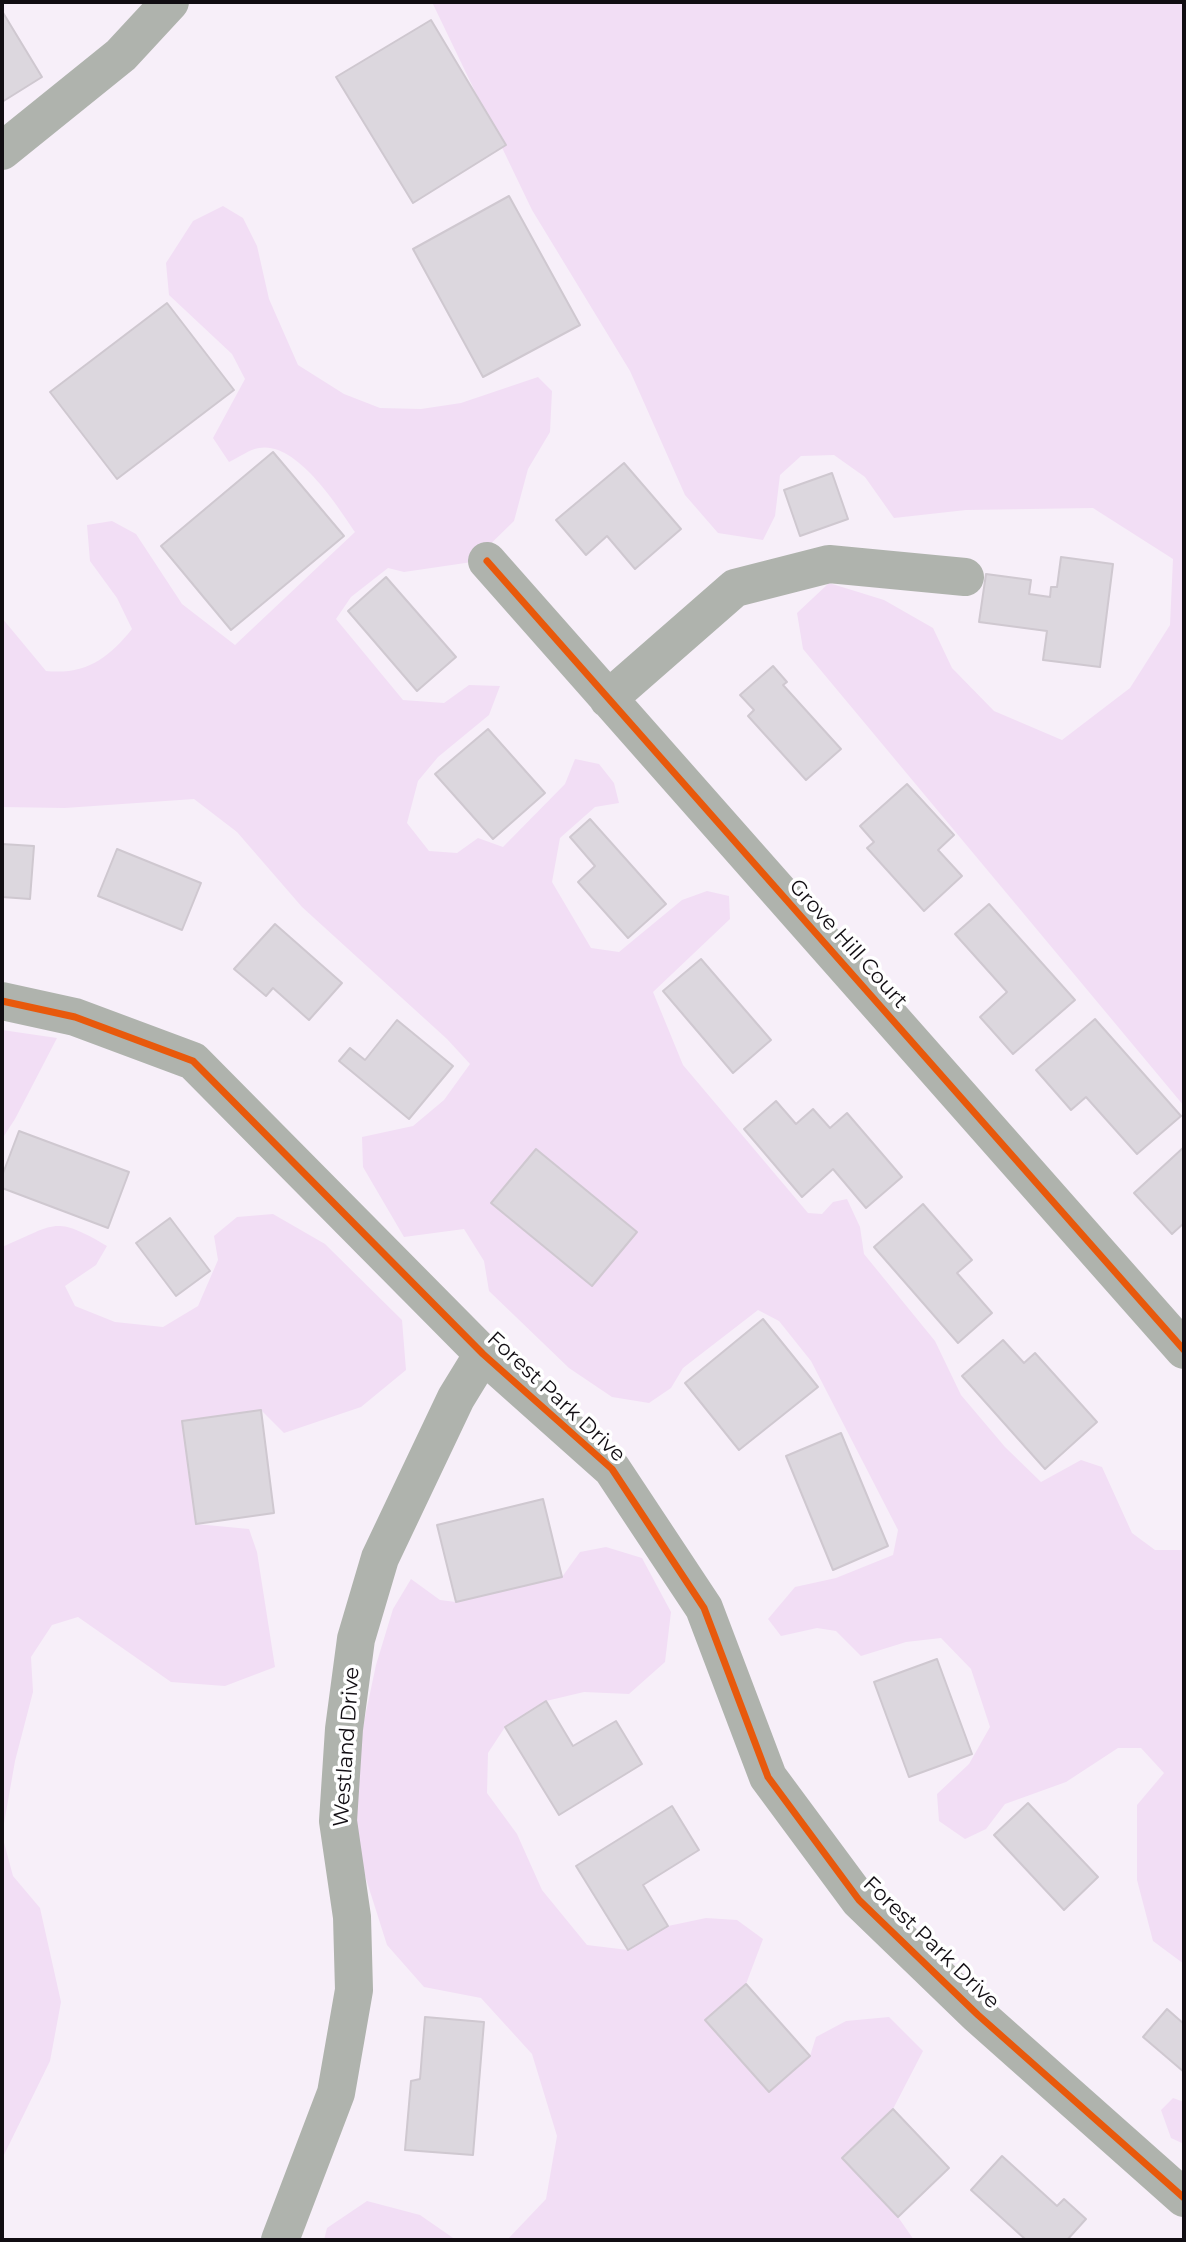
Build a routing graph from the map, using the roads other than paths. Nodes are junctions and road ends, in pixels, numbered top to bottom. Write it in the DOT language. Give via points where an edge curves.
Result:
graph roads {
  1 [pos="170,2"];
  2 [pos="2,151"];
  3 [pos="487,561"];
  4 [pos="965,577"];
  5 [pos="608,699"];
  6 [pos="2,1001"];
  7 [pos="1184,1350"];
  8 [pos="483,1354"];
  9 [pos="1184,2198"];
  10 [pos="280,2240"];
  1 -- 2 [label="street" via="121,55"];
  3 -- 5 [label="street, Grove Hill Court"];
  4 -- 5 [label="street" via="829,565 735,588"];
  5 -- 7 [label="street, Grove Hill Court"];
  6 -- 8 [label="street, Forest Park Drive" via="75,1017 193,1061"];
  8 -- 9 [label="street, Forest Park Drive" via="612,1469 704,1608 768,1777 859,1900 978,2015"];
  8 -- 10 [label="street, Westland Drive" via="456,1398 380,1558 356,1640 338,1821 352,1917 354,1990 336,2093"];
}
